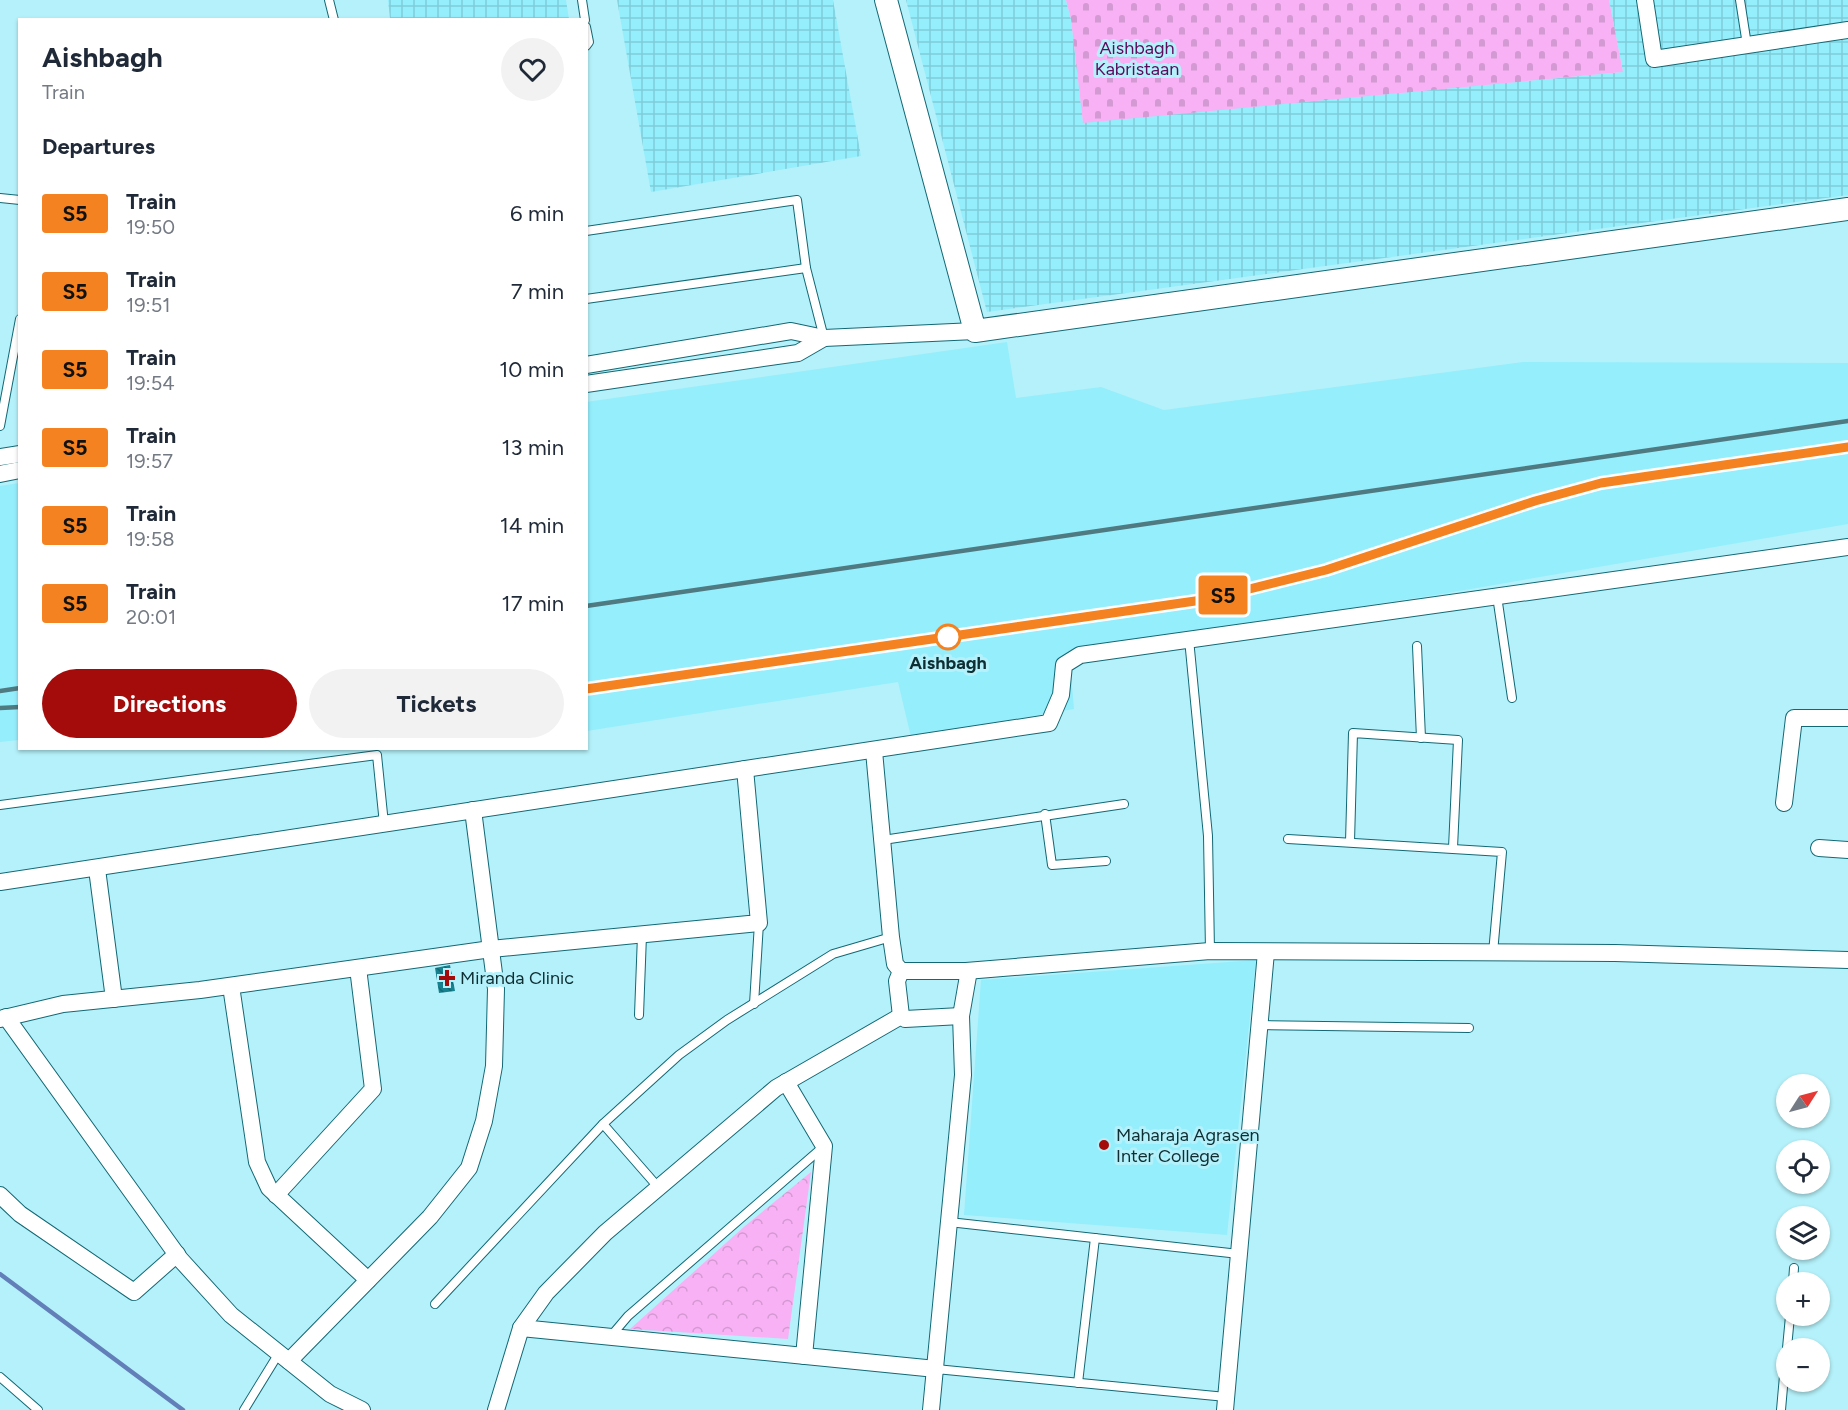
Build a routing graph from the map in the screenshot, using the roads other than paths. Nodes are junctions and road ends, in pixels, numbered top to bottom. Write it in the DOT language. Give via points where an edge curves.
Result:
graph roads {
  1 [pos="329,0"];
  2 [pos="582,0"];
  3 [pos="886,0"];
  4 [pos="1645,0"];
  5 [pos="1740,0"];
  6 [pos="334,18"];
  7 [pos="585,18"];
  8 [pos="1848,30"];
  9 [pos="1747,45"];
  10 [pos="0,198"];
  11 [pos="18,200"];
  12 [pos="1848,208"];
  13 [pos="588,231"];
  14 [pos="806,268"];
  15 [pos="588,299"];
  16 [pos="18,330"];
  17 [pos="975,331"];
  18 [pos="824,338"];
  19 [pos="588,365"];
  20 [pos="18,376"];
  21 [pos="9,377"];
  22 [pos="588,384"];
  23 [pos="0,426"];
  24 [pos="18,454"];
  25 [pos="0,457"];
  26 [pos="18,470"];
  27 [pos="0,474"];
  28 [pos="1848,547"];
  29 [pos="1497,596"];
  30 [pos="1189,639"];
  31 [pos="1417,646"];
  32 [pos="1512,698"];
  33 [pos="1848,718"];
  34 [pos="1421,738"];
  35 [pos="874,751"];
  36 [pos="746,769"];
  37 [pos="1784,803"];
  38 [pos="1124,804"];
  39 [pos="0,805"];
  40 [pos="473,810"];
  41 [pos="1045,814"];
  42 [pos="384,824"];
  43 [pos="1288,839"];
  44 [pos="883,840"];
  45 [pos="1350,842"];
  46 [pos="1453,848"];
  47 [pos="1819,848"];
  48 [pos="1848,850"];
  49 [pos="1106,861"];
  50 [pos="98,869"];
  51 [pos="0,882"];
  52 [pos="759,923"];
  53 [pos="642,934"];
  54 [pos="891,937"];
  55 [pos="491,950"];
  56 [pos="1210,951"];
  57 [pos="1266,952"];
  58 [pos="1493,952"];
  59 [pos="1848,960"];
  60 [pos="358,968"];
  61 [pos="900,971"];
  62 [pos="966,971"];
  63 [pos="231,986"];
  64 [pos="114,999"];
  65 [pos="754,1004"];
  66 [pos="639,1015"];
  67 [pos="901,1016"];
  68 [pos="961,1016"];
  69 [pos="3,1018"];
  70 [pos="1259,1025"];
  71 [pos="1469,1028"];
  72 [pos="786,1082"];
  73 [pos="603,1124"];
  74 [pos="824,1146"];
  75 [pos="658,1187"];
  76 [pos="0,1195"];
  77 [pos="276,1195"];
  78 [pos="950,1222"];
  79 [pos="1095,1238"];
  80 [pos="177,1254"];
  81 [pos="1239,1254"];
  82 [pos="1794,1268"];
  83 [pos="1794,1272"];
  84 [pos="368,1281"];
  85 [pos="435,1304"];
  86 [pos="521,1328"];
  87 [pos="611,1337"];
  88 [pos="804,1356"];
  89 [pos="284,1357"];
  90 [pos="936,1369"];
  91 [pos="0,1377"];
  92 [pos="1078,1383"];
  93 [pos="1783,1392"];
  94 [pos="1225,1404"];
  95 [pos="38,1410"];
  96 [pos="244,1410"];
  97 [pos="362,1410"];
  98 [pos="496,1410"];
  99 [pos="931,1410"];
  100 [pos="1781,1410"];
  1 -- 6 [label="lane"];
  2 -- 7 [label="lane"];
  3 -- 17 [label="street"];
  4 -- 9 [label="street" via="1654,59"];
  5 -- 9 [label="lane"];
  8 -- 9 [label="street"];
  10 -- 11 [label="lane"];
  12 -- 17 [label="street"];
  13 -- 14 [label="lane" via="797,200"];
  14 -- 15 [label="lane"];
  14 -- 18 [label="lane"];
  16 -- 21 [label="lane"];
  17 -- 18 [label="street"];
  18 -- 19 [label="street" via="791,331"];
  18 -- 22 [label="street" via="798,353"];
  20 -- 21 [label="lane"];
  21 -- 23 [label="lane"];
  24 -- 25 [label="street"];
  26 -- 27 [label="street"];
  28 -- 29 [label="street"];
  29 -- 30 [label="street"];
  29 -- 32 [label="lane"];
  30 -- 35 [label="street" via="1080,655 1064,665 1061,695 1049,723"];
  30 -- 56 [label="lane" via="1208,836"];
  31 -- 34 [label="lane"];
  33 -- 37 [label="street" via="1794,718"];
  34 -- 45 [label="lane" via="1353,733"];
  34 -- 46 [label="lane" via="1458,740"];
  35 -- 36 [label="street"];
  35 -- 44 [label="street"];
  36 -- 40 [label="street"];
  36 -- 52 [label="street"];
  38 -- 41 [label="lane"];
  39 -- 42 [label="lane" via="377,755"];
  40 -- 42 [label="street"];
  40 -- 55 [label="street"];
  41 -- 44 [label="lane"];
  41 -- 49 [label="lane" via="1053,865"];
  42 -- 50 [label="street"];
  43 -- 45 [label="lane"];
  44 -- 54 [label="street"];
  45 -- 46 [label="lane"];
  46 -- 58 [label="lane" via="1502,852"];
  47 -- 48 [label="street"];
  50 -- 51 [label="street"];
  50 -- 64 [label="street"];
  52 -- 53 [label="street"];
  52 -- 65 [label="lane"];
  53 -- 55 [label="street"];
  53 -- 66 [label="lane"];
  54 -- 61 [label="street"];
  54 -- 65 [label="lane" via="833,954"];
  55 -- 60 [label="street"];
  55 -- 84 [label="street" via="496,989 494,1066 484,1121 469,1168 430,1217"];
  56 -- 57 [label="street"];
  56 -- 62 [label="street"];
  57 -- 58 [label="street"];
  57 -- 70 [label="street"];
  58 -- 59 [label="street"];
  60 -- 63 [label="street"];
  60 -- 77 [label="street" via="373,1089"];
  61 -- 62 [label="street"];
  61 -- 67 [label="street" via="897,981"];
  62 -- 68 [label="street"];
  63 -- 64 [label="street"];
  63 -- 77 [label="street" via="257,1162 268,1188"];
  64 -- 69 [label="street" via="63,1004"];
  65 -- 73 [label="lane" via="679,1055"];
  67 -- 68 [label="street"];
  67 -- 72 [label="street"];
  68 -- 78 [label="street" via="963,1075"];
  69 -- 80 [label="street"];
  70 -- 71 [label="lane"];
  70 -- 81 [label="street"];
  72 -- 74 [label="street"];
  72 -- 75 [label="street"];
  73 -- 75 [label="lane"];
  73 -- 85 [label="lane"];
  74 -- 87 [label="lane" via="628,1316"];
  74 -- 88 [label="street"];
  75 -- 86 [label="street" via="605,1233 546,1293"];
  76 -- 80 [label="street" via="20,1214 134,1292"];
  77 -- 84 [label="street"];
  78 -- 79 [label="lane"];
  78 -- 90 [label="street"];
  79 -- 81 [label="lane"];
  79 -- 92 [label="lane"];
  80 -- 89 [label="street" via="231,1315"];
  81 -- 94 [label="street"];
  82 -- 83 [label="lane"];
  84 -- 89 [label="street"];
  86 -- 87 [label="street"];
  86 -- 98 [label="street"];
  87 -- 88 [label="street"];
  88 -- 90 [label="street"];
  89 -- 96 [label="lane"];
  89 -- 97 [label="street" via="330,1394"];
  90 -- 92 [label="lane"];
  90 -- 99 [label="street"];
  91 -- 95 [label="lane"];
  92 -- 94 [label="lane"];
  93 -- 100 [label="lane"];
}
